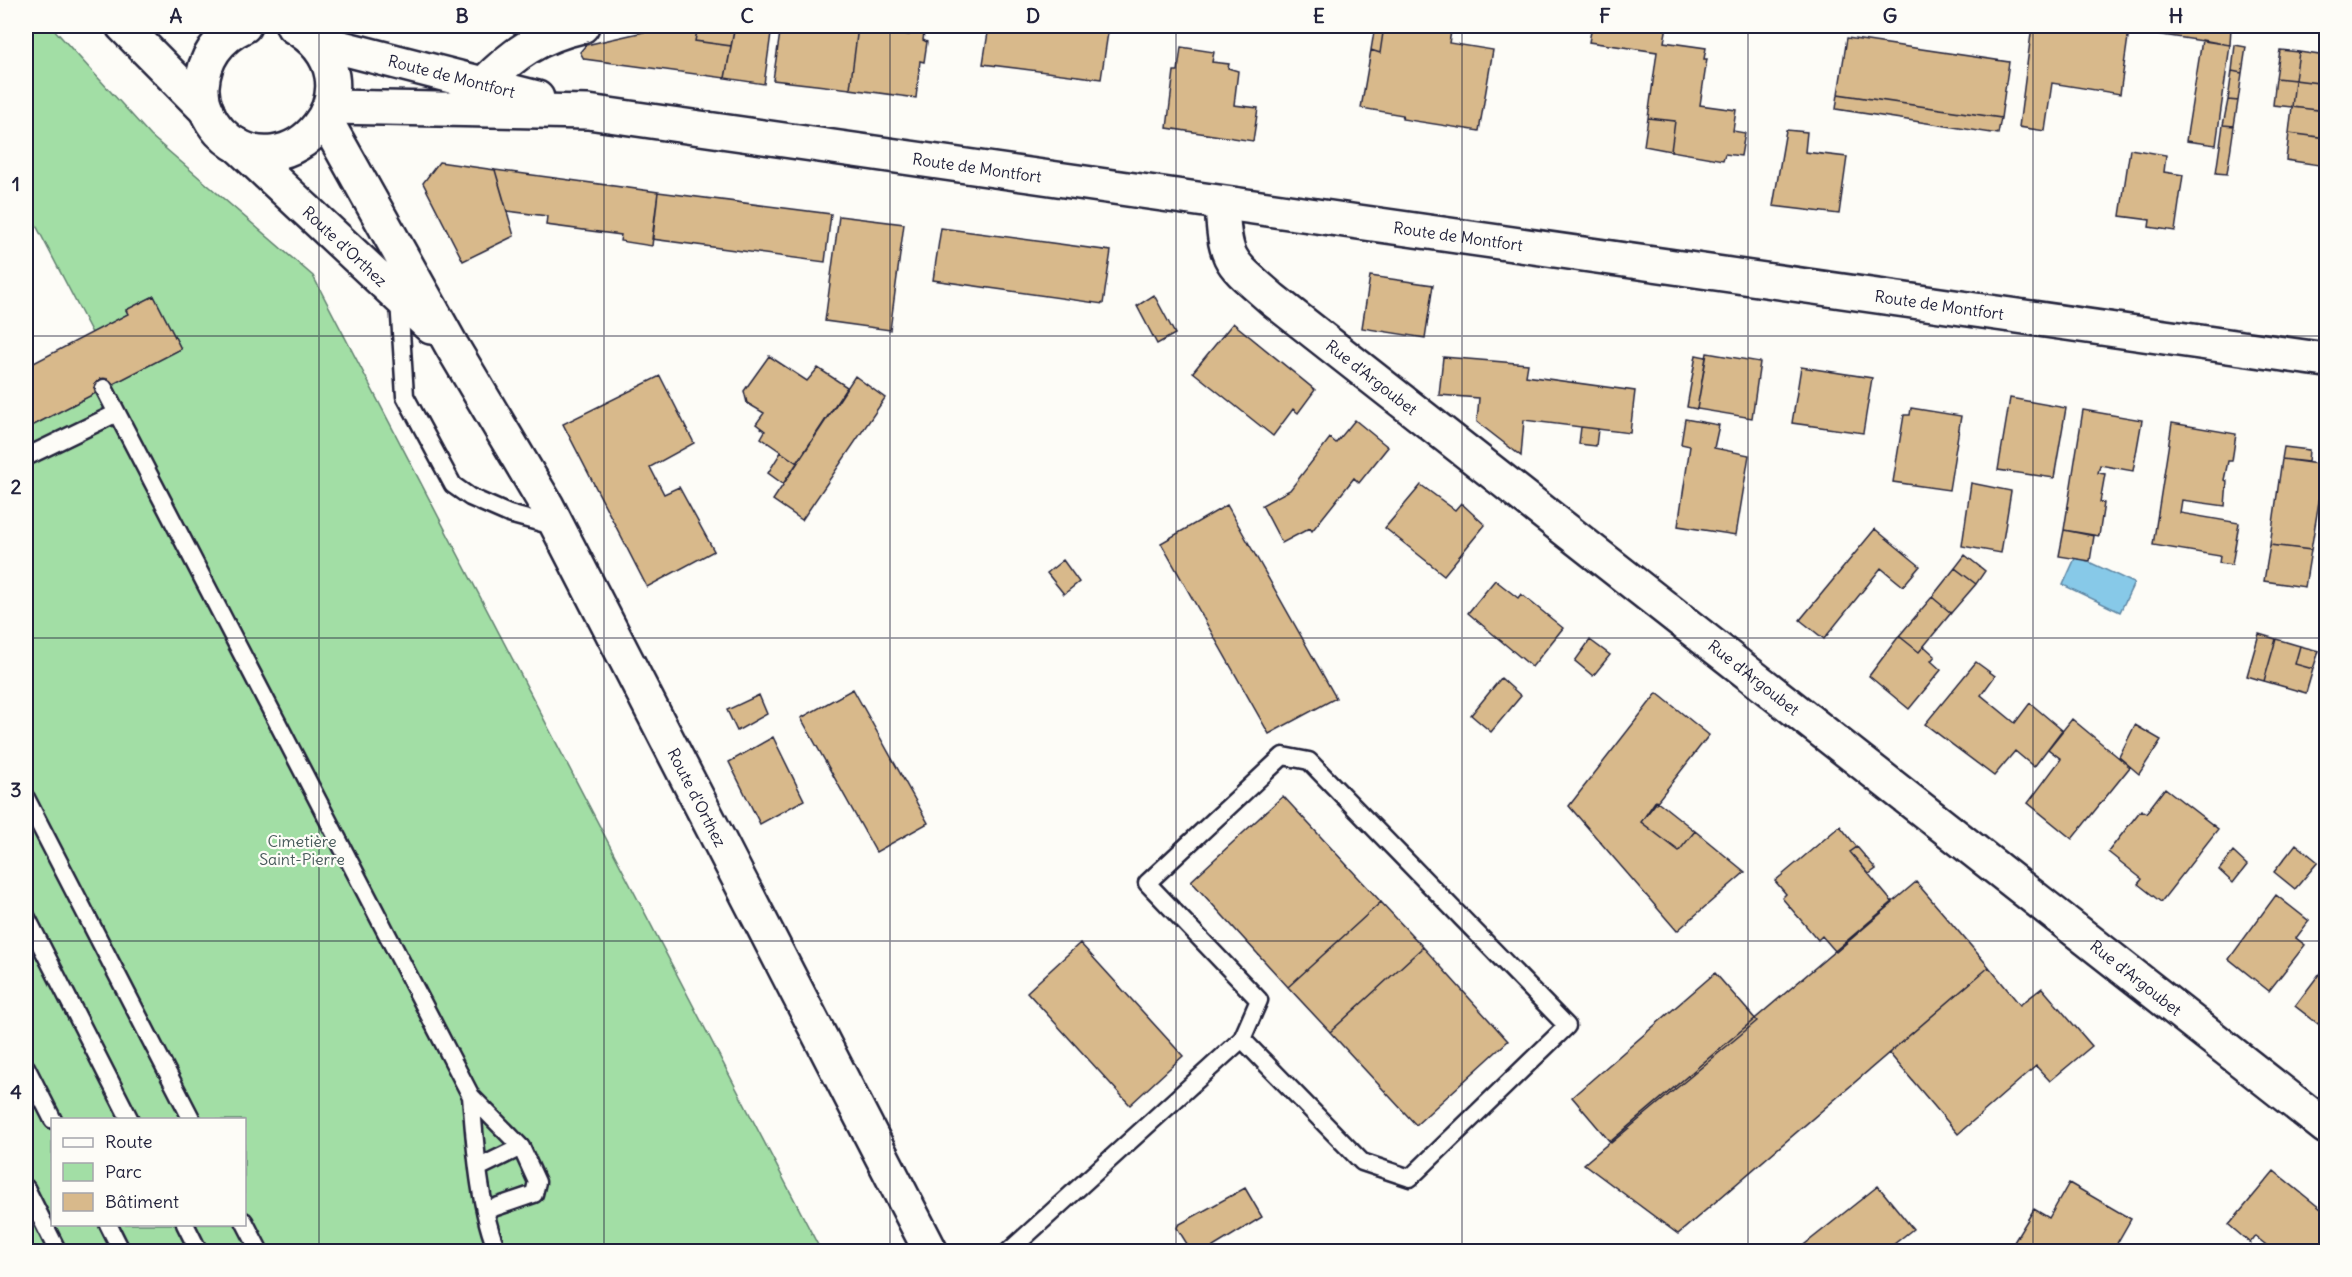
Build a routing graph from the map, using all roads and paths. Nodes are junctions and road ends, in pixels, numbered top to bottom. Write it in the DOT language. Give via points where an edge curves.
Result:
graph roads {
  1 [pos="123,26"];
  2 [pos="198,26"];
  3 [pos="244,26"];
  4 [pos="582,26"];
  5 [pos="304,33"];
  6 [pos="204,69"];
  7 [pos="484,84"];
  8 [pos="207,111"];
  9 [pos="588,112"];
  10 [pos="328,113"];
  11 [pos="237,145"];
  12 [pos="1222,204"];
  13 [pos="398,297"];
  14 [pos="453,348"];
  15 [pos="2326,360"];
  16 [pos="104,388"];
  17 [pos="117,413"];
  18 [pos="26,457"];
  19 [pos="559,527"];
  20 [pos="26,798"];
  21 [pos="26,916"];
  22 [pos="1242,1039"];
  23 [pos="26,1066"];
  24 [pos="471,1096"];
  25 [pos="52,1118"];
  26 [pos="129,1118"];
  27 [pos="191,1118"];
  28 [pos="2326,1127"];
  29 [pos="521,1148"];
  30 [pos="478,1168"];
  31 [pos="26,1188"];
  32 [pos="487,1210"];
  33 [pos="246,1225"];
  34 [pos="109,1226"];
  35 [pos="186,1226"];
  36 [pos="58,1251"];
  37 [pos="122,1251"];
  38 [pos="199,1251"];
  39 [pos="260,1251"];
  40 [pos="498,1251"];
  41 [pos="931,1251"];
  42 [pos="1008,1251"];
  1 -- 8 [label="main road, Route d'Orthez"];
  2 -- 6 [label="main road"];
  3 -- 6 [label="main road" via="221,40"];
  4 -- 7 [label="main road" via="560,31 510,57"];
  5 -- 7 [label="main road, Route de Montfort"];
  5 -- 10 [label="main road" via="330,64 334,85"];
  6 -- 8 [label="main road" via="202,90"];
  7 -- 9 [label="main road, Route de Montfort"];
  8 -- 11 [label="main road, Route d'Orthez" via="214,125"];
  9 -- 10 [label="main road, Route de Montfort"];
  9 -- 12 [label="main road, Route de Montfort"];
  10 -- 11 [label="main road" via="307,140 291,148 273,153"];
  10 -- 14 [label="main road, Route d'Orthez"];
  11 -- 13 [label="main road, Route d'Orthez"];
  12 -- 15 [label="main road, Route de Montfort"];
  12 -- 28 [label="main road, Rue d'Argoubet" via="1224,240 1231,263 1272,299"];
  13 -- 14 [label="main road, Route d'Orthez"];
  13 -- 19 [label="lane" via="405,396 453,485 509,514"];
  14 -- 19 [label="main road, Route d'Orthez"];
  16 -- 17 [label="lane"];
  17 -- 18 [label="lane"];
  17 -- 24 [label="lane"];
  19 -- 41 [label="main road, Route d'Orthez"];
  20 -- 27 [label="lane"];
  21 -- 26 [label="lane"];
  22 -- 22 [label="lane" via="1362,1162 1410,1178 1567,1026 1309,761 1282,756 1147,883 1259,1000"];
  22 -- 42 [label="lane"];
  23 -- 25 [label="lane"];
  24 -- 29 [label="lane"];
  24 -- 30 [label="lane"];
  29 -- 30 [label="lane"];
  29 -- 32 [label="lane" via="537,1182 534,1194"];
  30 -- 32 [label="lane"];
  31 -- 36 [label="lane"];
  32 -- 40 [label="lane" via="490,1235"];
  33 -- 39 [label="lane"];
  34 -- 37 [label="lane"];
  35 -- 38 [label="lane"];
}
